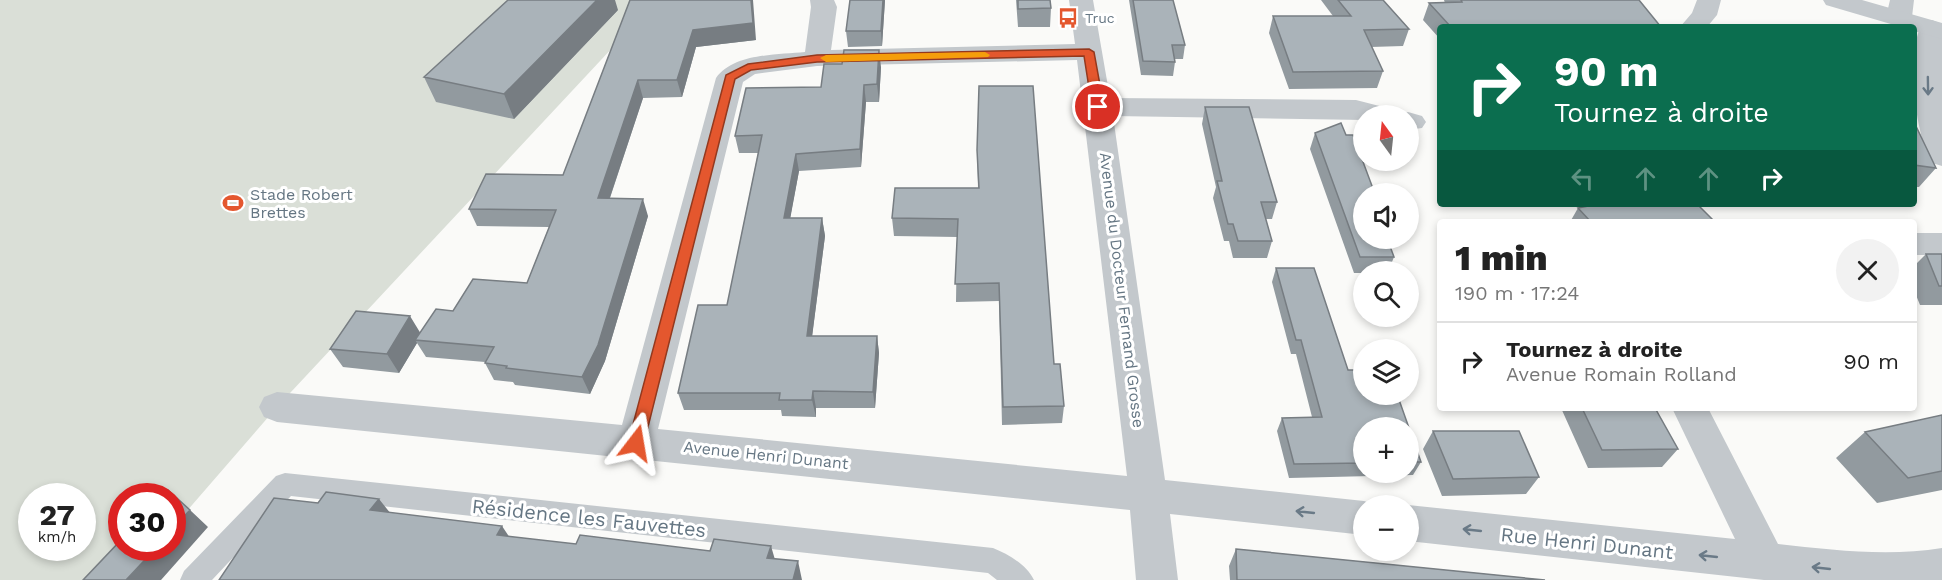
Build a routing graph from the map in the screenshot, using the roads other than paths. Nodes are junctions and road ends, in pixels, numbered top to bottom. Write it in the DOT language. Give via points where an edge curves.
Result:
graph roads {
  1 [pos="822,0"];
  2 [pos="1081,0"];
  3 [pos="1709,0"];
  4 [pos="1835,0"];
  5 [pos="1901,9"];
  6 [pos="1696,24"];
  7 [pos="1937,29"];
  8 [pos="1089,52"];
  9 [pos="817,58"];
  10 [pos="1098,107"];
  11 [pos="1353,109"];
  12 [pos="1942,156"];
  13 [pos="1917,244"];
  14 [pos="1942,244"];
  15 [pos="277,407"];
  16 [pos="1691,411"];
  17 [pos="636,443"];
  18 [pos="1147,495"];
  19 [pos="1353,517"];
  20 [pos="1419,524"];
  21 [pos="1766,562"];
  22 [pos="1942,567"];
  23 [pos="194,580"];
  24 [pos="1020,580"];
  25 [pos="1157,580"];
  1 -- 9 [label="street"];
  2 -- 8 [label="street, Avenue du Docteur Fernand Grosse"];
  3 -- 6 [label="street"];
  4 -- 5 [label="street"];
  5 -- 7 [label="street"];
  7 -- 12 [label="street, one-way" via="1929,43 1927,92"];
  8 -- 9 [label="street"];
  8 -- 10 [label="street, Avenue du Docteur Fernand Grosse"];
  9 -- 17 [label="street" via="748,67 730,78"];
  10 -- 11 [label="street"];
  10 -- 18 [label="street, Avenue du Docteur Fernand Grosse"];
  13 -- 14 [label="street"];
  15 -- 17 [label="street, Avenue Henri Dunant"];
  16 -- 21 [label="street"];
  17 -- 18 [label="street, Avenue Henri Dunant"];
  19 -- 18 [label="street, one-way"];
  18 -- 25 [label="street, Avenue du Docteur Fernand Grosse"];
  21 -- 20 [label="street, Rue Henri Dunant, one-way"];
  22 -- 21 [label="street, Rue Henri Dunant, one-way" via="1856,571"];
  23 -- 24 [label="lane, Résidence les Fauvettes" via="285,484 993,561"];
}
